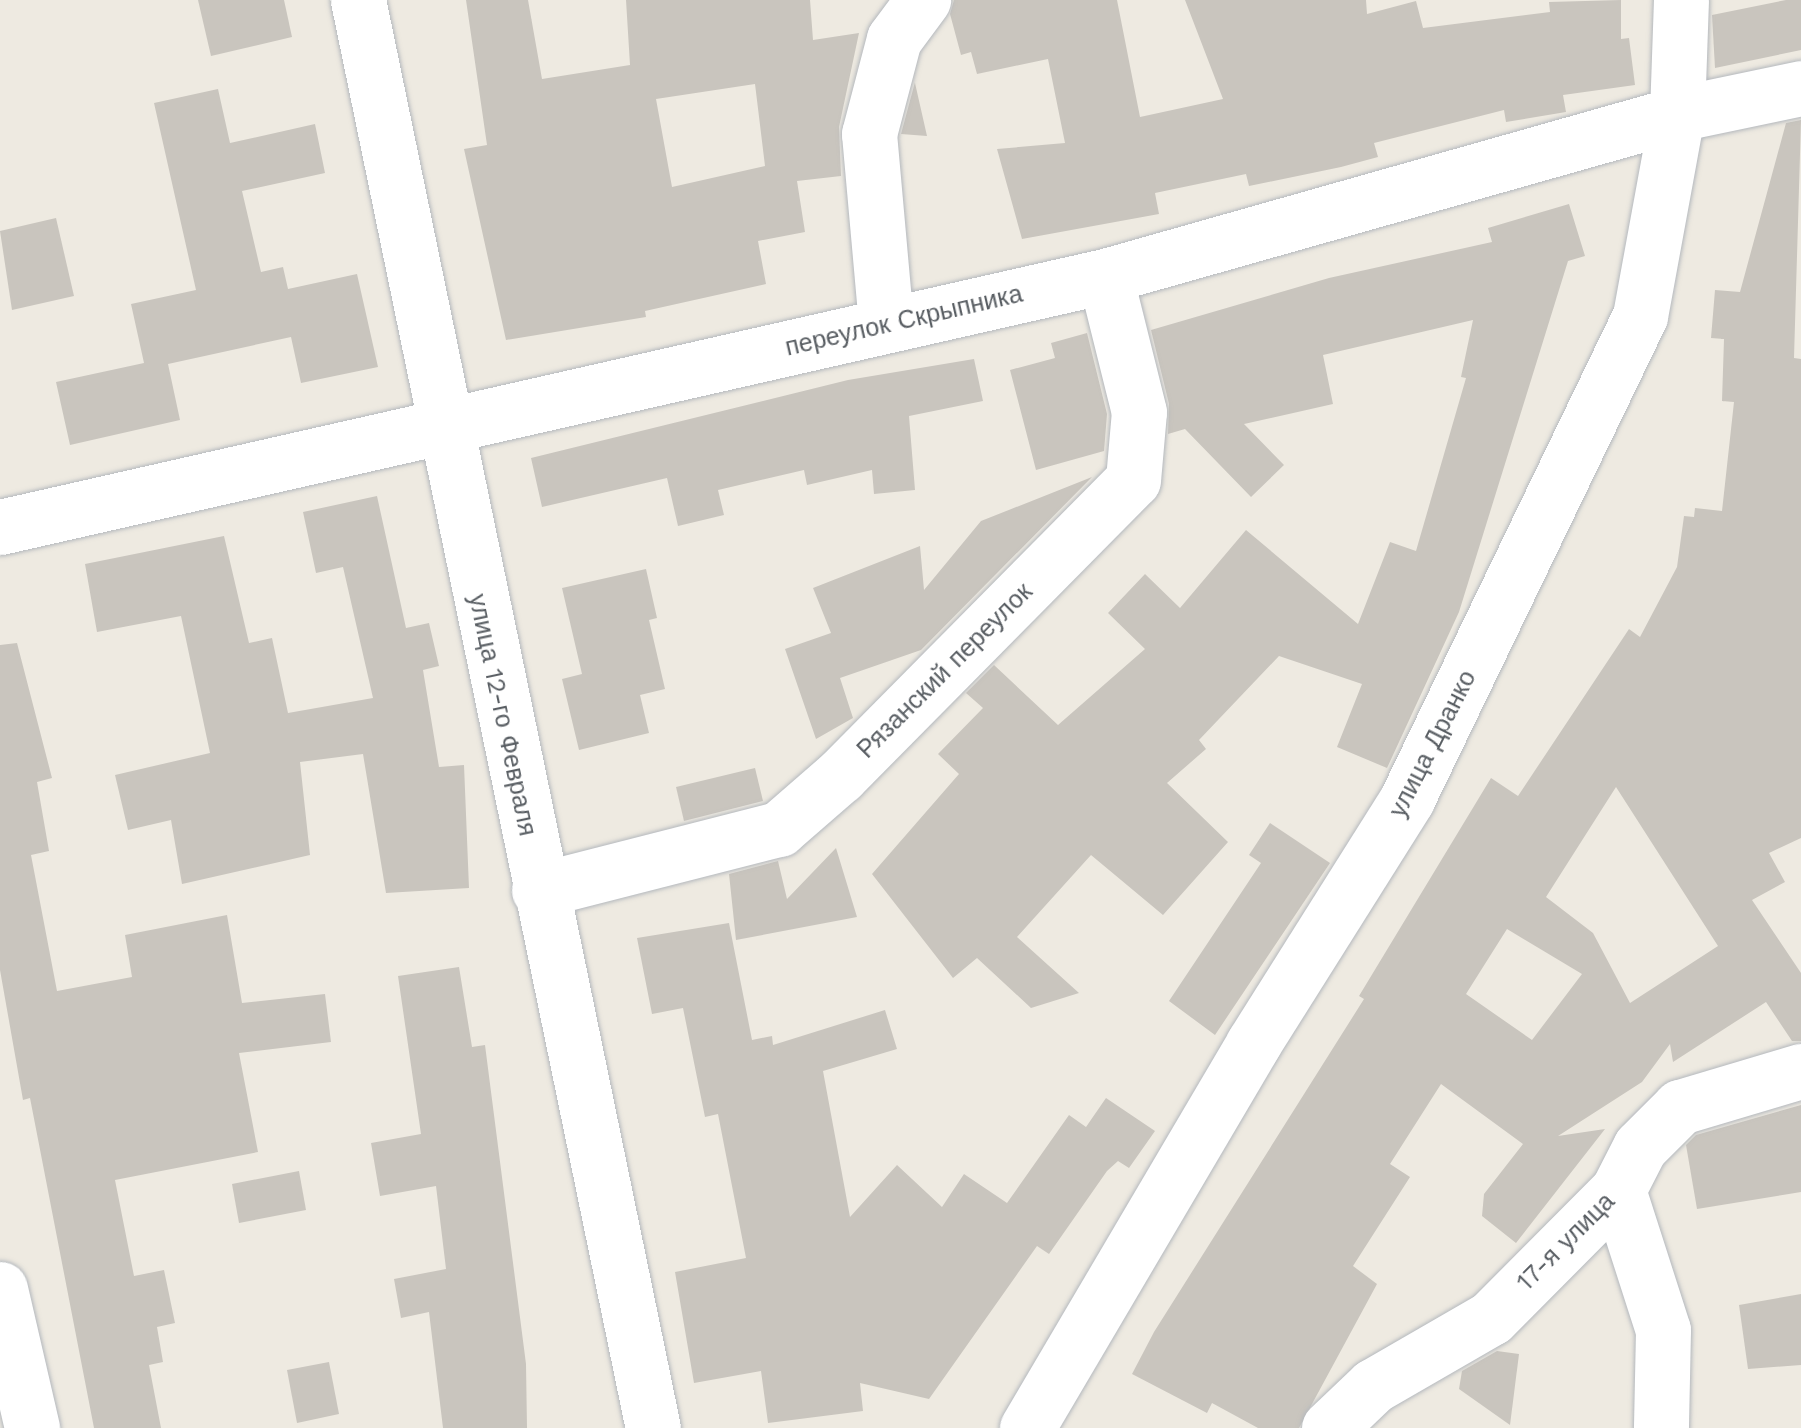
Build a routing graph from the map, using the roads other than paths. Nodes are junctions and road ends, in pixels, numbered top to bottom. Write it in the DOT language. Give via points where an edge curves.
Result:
graph roads {
  1 [pos="358,0"];
  2 [pos="923,0"];
  3 [pos="1681,0"];
  4 [pos="1801,88"];
  5 [pos="1678,114"];
  6 [pos="1105,276"];
  7 [pos="886,324"];
  8 [pos="442,426"];
  9 [pos="0,527"];
  10 [pos="538,890"];
  11 [pos="1801,1071"];
  12 [pos="1618,1190"];
  13 [pos="0,1289"];
  14 [pos="32,1428"];
  15 [pos="652,1428"];
  16 [pos="1028,1428"];
  17 [pos="1329,1428"];
  18 [pos="1661,1428"];
  1 -- 8 [label="street, улица 12-го Февраля"];
  2 -- 7 [label="street" via="894,38 869,134"];
  3 -- 5 [label="street, улица Дранко"];
  4 -- 5 [label="street, переулок Скрыпника"];
  5 -- 6 [label="street, переулок Скрыпника"];
  5 -- 16 [label="street, улица Дранко" via="1640,316 1522,569 1408,799 1253,1044"];
  6 -- 7 [label="street, переулок Скрыпника"];
  6 -- 10 [label="street, Рязанский переулок" via="1139,412 1132,480 840,776 778,828"];
  7 -- 8 [label="street, переулок Скрыпника"];
  8 -- 9 [label="street, переулок Скрыпника"];
  8 -- 10 [label="street, улица 12-го Февраля"];
  10 -- 15 [label="street, улица 12-го Февраля"];
  11 -- 12 [label="street, 17-я улица" via="1680,1108 1640,1146"];
  12 -- 17 [label="street, 17-я улица" via="1491,1318 1373,1386"];
  12 -- 18 [label="street" via="1663,1330"];
  13 -- 14 [label="street"];
}
